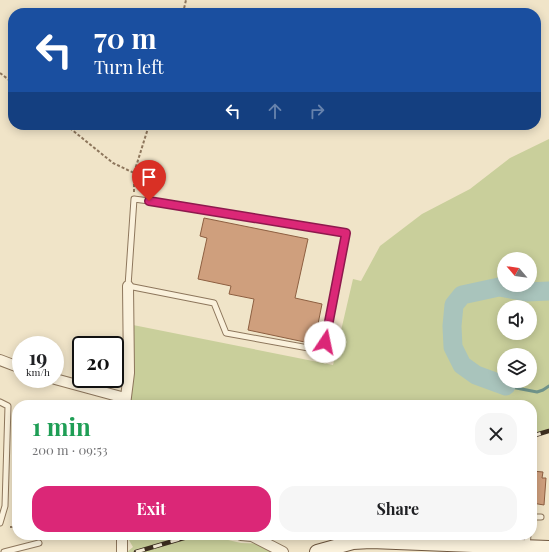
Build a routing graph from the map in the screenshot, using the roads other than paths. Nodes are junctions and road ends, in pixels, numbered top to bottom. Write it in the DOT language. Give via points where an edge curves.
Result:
graph roads {
  1 [pos="128,286"];
  2 [pos="0,360"];
  3 [pos="12,365"];
  4 [pos="64,382"];
  5 [pos="119,400"];
  6 [pos="125,400"];
  7 [pos="0,402"];
  8 [pos="537,518"];
  9 [pos="541,518"];
  10 [pos="0,523"];
  11 [pos="122,540"];
  12 [pos="260,540"];
  13 [pos="502,540"];
  14 [pos="39,543"];
  15 [pos="528,545"];
  16 [pos="549,548"];
  17 [pos="4,552"];
  18 [pos="122,552"];
  19 [pos="283,552"];
  20 [pos="317,552"];
  1 -- 1 [label="lane" via="134,199 346,233 325,342 314,349 226,333 214,303"];
  1 -- 6 [label="street" via="128,373"];
  2 -- 3 [label="street"];
  4 -- 5 [label="street"];
  7 -- 10 [label="lane" via="8,406 5,506"];
  8 -- 9 [label="lane"];
  11 -- 18 [label="street"];
  12 -- 19 [label="street"];
  13 -- 15 [label="main road"];
  13 -- 20 [label="main road" via="354,542"];
  14 -- 17 [label="lane"];
  15 -- 16 [label="main road"];
}
